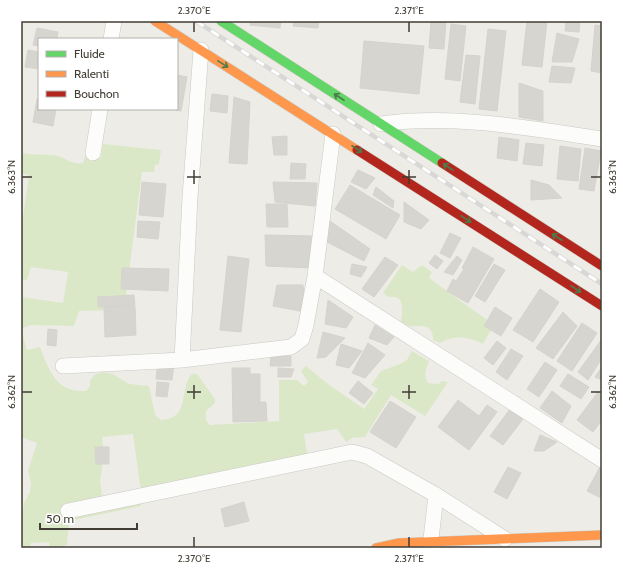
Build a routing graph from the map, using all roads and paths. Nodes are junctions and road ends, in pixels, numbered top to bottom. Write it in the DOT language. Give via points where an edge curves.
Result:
graph roads {
  1 [pos="114,21"];
  2 [pos="155,21"];
  3 [pos="221,21"];
  4 [pos="111,38"];
  5 [pos="201,50"];
  6 [pos="100,110"];
  7 [pos="381,124"];
  8 [pos="333,134"];
  9 [pos="602,139"];
  10 [pos="93,153"];
  11 [pos="602,266"];
  12 [pos="315,276"];
  13 [pos="601,303"];
  14 [pos="182,360"];
  15 [pos="63,366"];
  16 [pos="602,460"];
  17 [pos="436,495"];
  18 [pos="68,511"];
  19 [pos="602,536"];
  20 [pos="505,539"];
  21 [pos="551,543"];
  22 [pos="430,545"];
  23 [pos="376,548"];
  1 -- 4 [label="street"];
  2 -- 5 [label="main road"];
  7 -- 3 [label="main road, one-way"];
  5 -- 8 [label="main road, one-way"];
  5 -- 14 [label="street"];
  6 -- 10 [label="street"];
  7 -- 9 [label="street" via="449,120 516,126"];
  11 -- 7 [label="main road, one-way"];
  8 -- 12 [label="street"];
  8 -- 13 [label="main road, one-way"];
  12 -- 14 [label="street" via="302,339 291,347"];
  12 -- 16 [label="street"];
  14 -- 15 [label="street"];
  17 -- 18 [label="street" via="367,456 352,452"];
  17 -- 20 [label="street"];
  17 -- 22 [label="street"];
  19 -- 21 [label="main road"];
  20 -- 21 [label="main road"];
  20 -- 22 [label="main road"];
  22 -- 23 [label="main road" via="399,543"];
}
